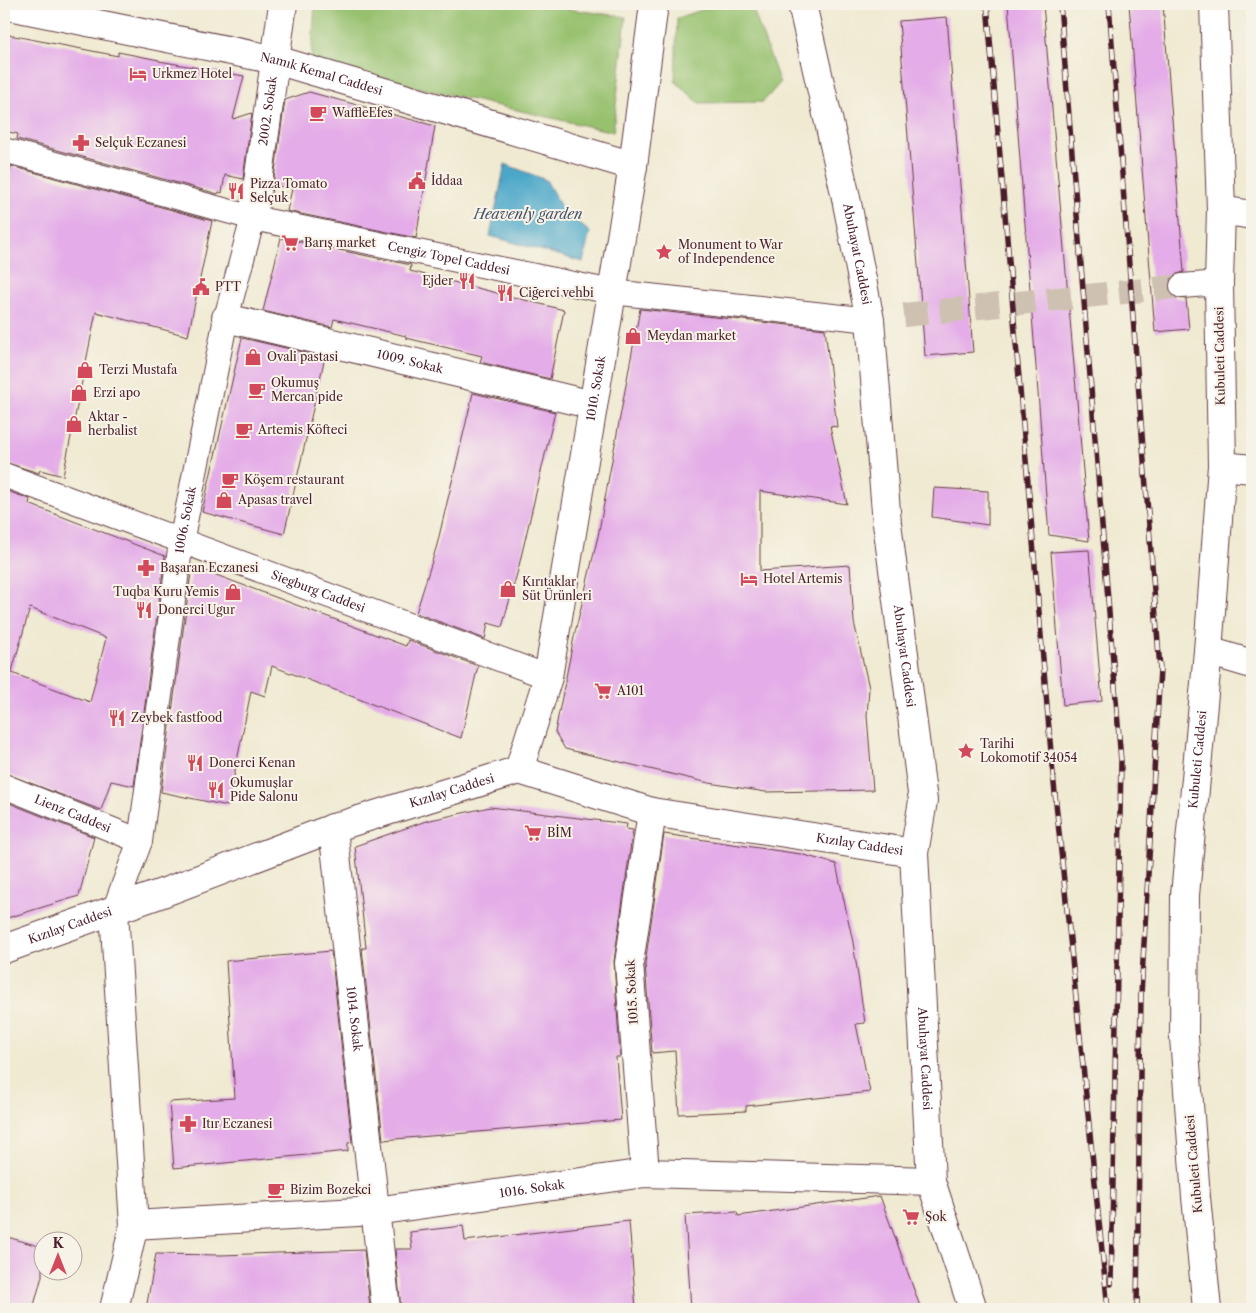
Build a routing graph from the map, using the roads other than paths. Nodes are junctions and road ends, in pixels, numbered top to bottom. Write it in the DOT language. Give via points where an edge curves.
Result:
graph roads {
  1 [pos="283,4"];
  2 [pos="654,4"];
  3 [pos="802,4"];
  4 [pos="1214,4"];
  5 [pos="4,5"];
  6 [pos="276,60"];
  7 [pos="4,150"];
  8 [pos="633,166"];
  9 [pos="1221,210"];
  10 [pos="1252,216"];
  11 [pos="253,218"];
  12 [pos="1219,283"];
  13 [pos="1182,286"];
  14 [pos="612,292"];
  15 [pos="226,318"];
  16 [pos="870,320"];
  17 [pos="593,405"];
  18 [pos="1222,466"];
  19 [pos="1252,469"];
  20 [pos="4,475"];
  21 [pos="180,542"];
  22 [pos="1208,651"];
  23 [pos="1252,664"];
  24 [pos="548,677"];
  25 [pos="519,770"];
  26 [pos="4,786"];
  27 [pos="652,812"];
  28 [pos="333,828"];
  29 [pos="140,841"];
  30 [pos="914,853"];
  31 [pos="114,911"];
  32 [pos="4,949"];
  33 [pos="645,1173"];
  34 [pos="931,1181"];
  35 [pos="375,1211"];
  36 [pos="134,1225"];
  37 [pos="114,1309"];
  38 [pos="386,1309"];
  39 [pos="973,1309"];
  40 [pos="1207,1309"];
  1 -- 6 [label="street, 2002. Sokak"];
  2 -- 8 [label="street, 1010. Sokak"];
  3 -- 16 [label="street, Abuhayat Caddesi"];
  4 -- 9 [label="street, Kubuleti Caddesi"];
  5 -- 6 [label="street, Namık Kemal Caddesi"];
  6 -- 8 [label="street, Namık Kemal Caddesi"];
  6 -- 11 [label="street, 2002. Sokak"];
  7 -- 11 [label="street, Cengiz Topel Caddesi"];
  8 -- 14 [label="street, 1010. Sokak"];
  9 -- 10 [label="street"];
  9 -- 12 [label="street, Kubuleti Caddesi"];
  11 -- 14 [label="street, Cengiz Topel Caddesi"];
  11 -- 15 [label="street, 1006. Sokak"];
  12 -- 13 [label="street"];
  12 -- 18 [label="street, Kubuleti Caddesi"];
  14 -- 16 [label="street, Cengiz Topel Caddesi"];
  14 -- 17 [label="street, 1010. Sokak"];
  15 -- 17 [label="street, 1009. Sokak"];
  15 -- 21 [label="street, 1006. Sokak"];
  16 -- 30 [label="street, Abuhayat Caddesi" via="887,523 923,801"];
  17 -- 24 [label="street, 1010. Sokak"];
  18 -- 19 [label="street"];
  18 -- 22 [label="street, Kubuleti Caddesi"];
  20 -- 21 [label="street, Siegburg Caddesi"];
  21 -- 24 [label="street, Siegburg Caddesi"];
  21 -- 29 [label="street, 1006. Sokak"];
  22 -- 23 [label="street"];
  22 -- 40 [label="street, Kubuleti Caddesi" via="1185,894 1184,1027"];
  24 -- 25 [label="street, 1010. Sokak"];
  25 -- 27 [label="street, Kızılay Caddesi"];
  25 -- 28 [label="street, Kızılay Caddesi"];
  26 -- 29 [label="street, Lienz Caddesi"];
  27 -- 30 [label="street, Kızılay Caddesi"];
  27 -- 33 [label="street, 1015. Sokak" via="629,963"];
  28 -- 31 [label="street, Kızılay Caddesi"];
  28 -- 35 [label="street, 1014. Sokak"];
  29 -- 31 [label="street, 1006. Sokak"];
  30 -- 34 [label="street, Abuhayat Caddesi"];
  31 -- 32 [label="street, Kızılay Caddesi"];
  31 -- 36 [label="street"];
  33 -- 34 [label="street, 1016. Sokak"];
  33 -- 35 [label="street, 1016. Sokak"];
  34 -- 39 [label="street, Abuhayat Caddesi"];
  35 -- 36 [label="street, 1016. Sokak"];
  35 -- 38 [label="street, 1014. Sokak"];
  36 -- 37 [label="street"];
}
